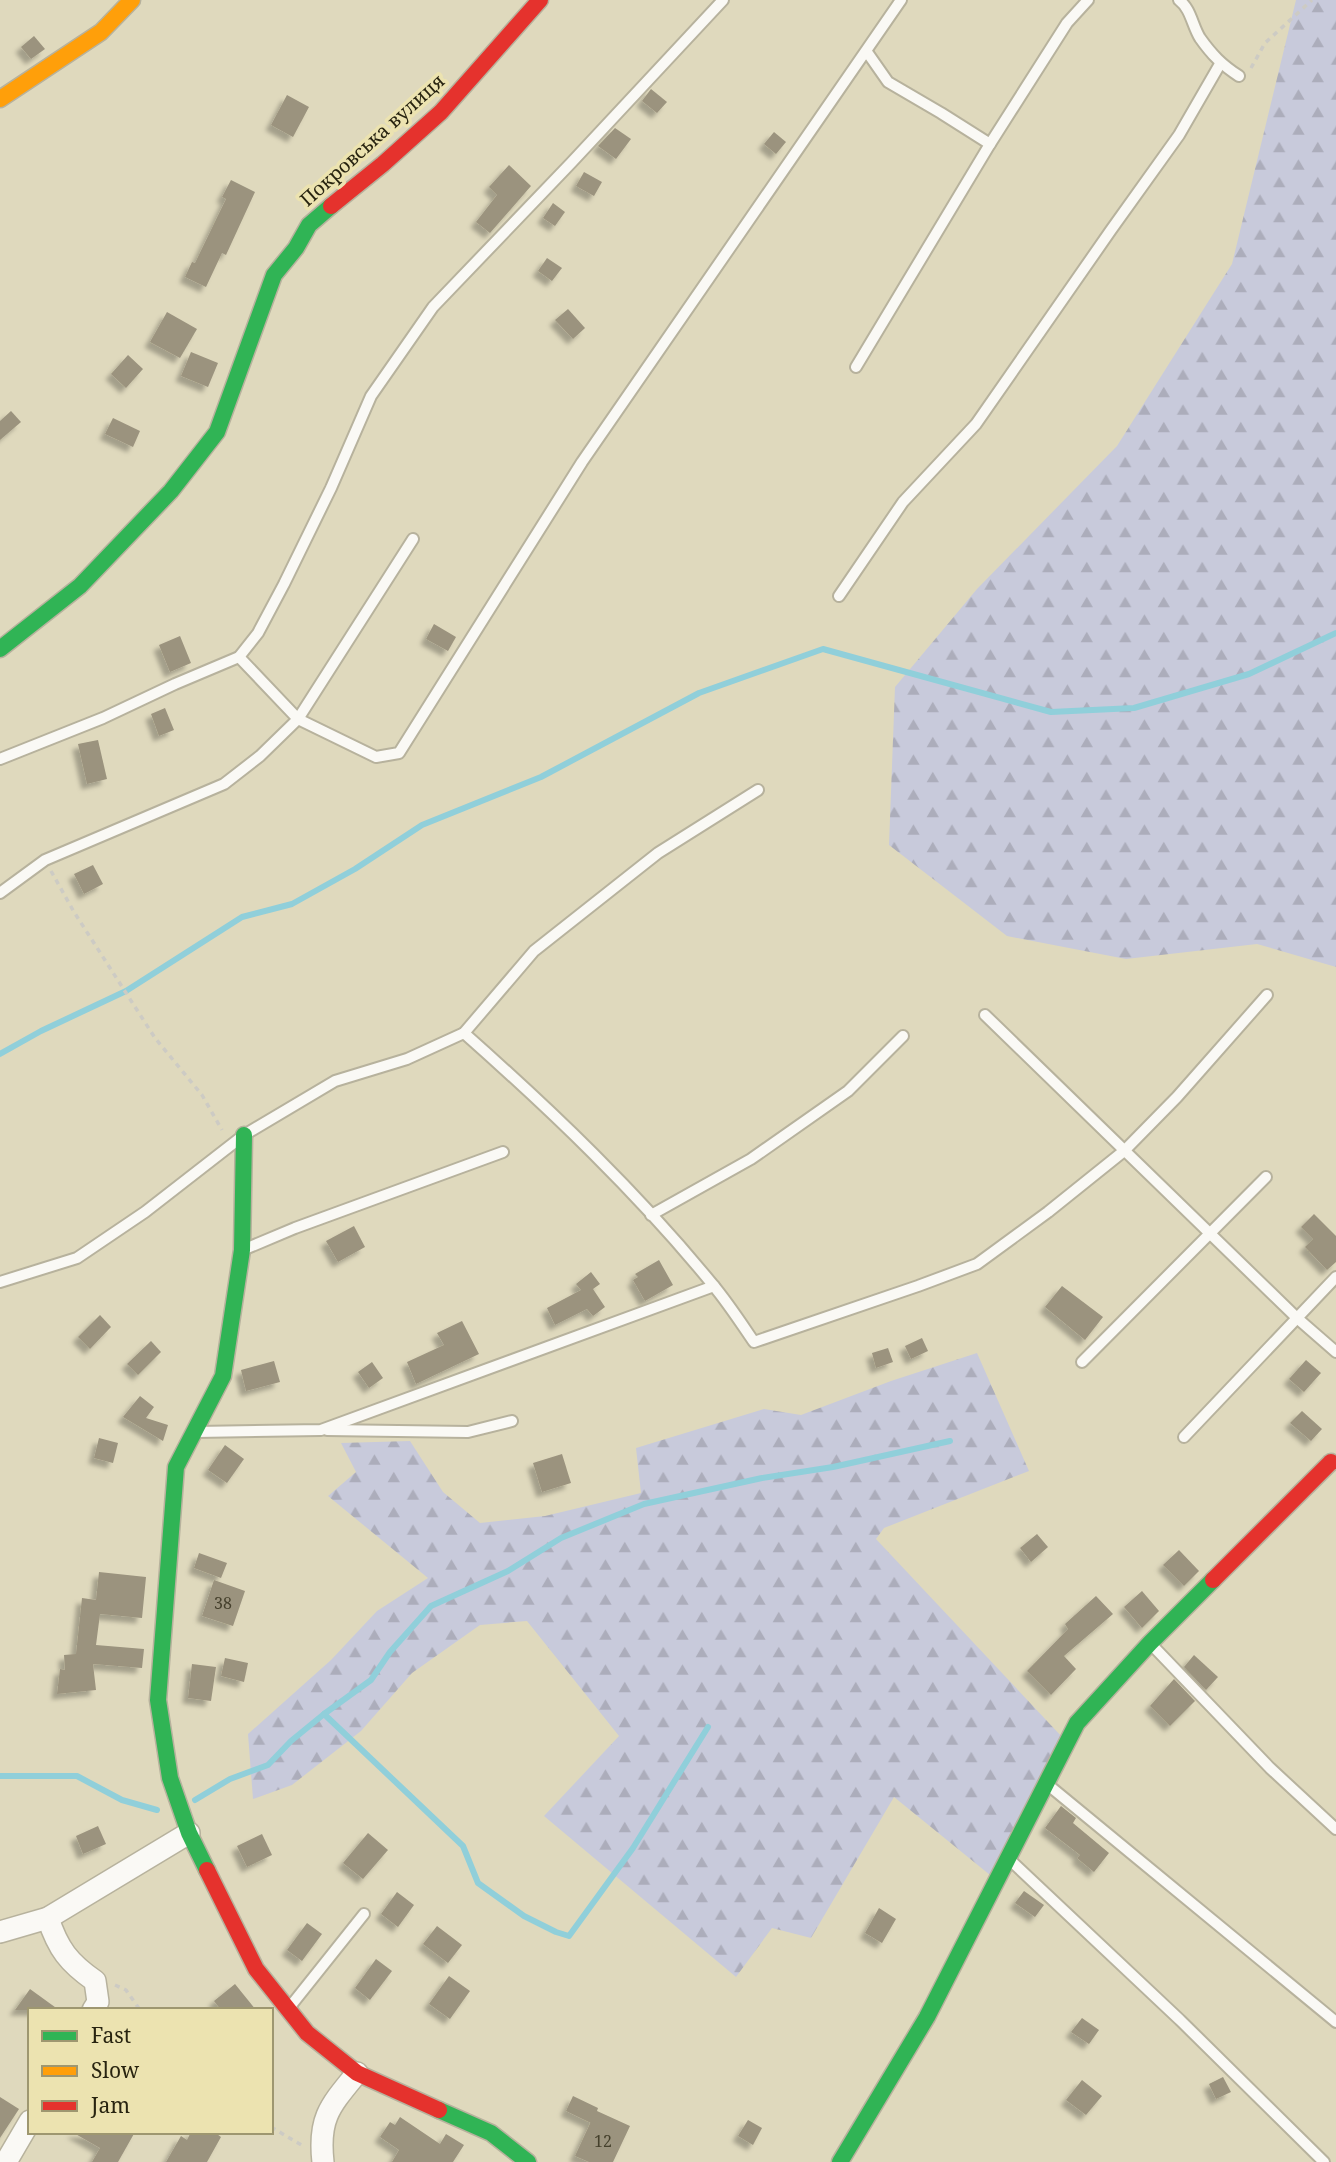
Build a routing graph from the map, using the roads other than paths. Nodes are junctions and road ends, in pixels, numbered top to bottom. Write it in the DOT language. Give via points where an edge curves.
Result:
graph roads {
  1 [pos="132,0"];
  2 [pos="723,0"];
  3 [pos="901,0"];
  4 [pos="1088,0"];
  5 [pos="1178,0"];
  6 [pos="529,4"];
  7 [pos="867,52"];
  8 [pos="1220,64"];
  9 [pos="1239,76"];
  10 [pos="0,99"];
  11 [pos="990,144"];
  12 [pos="856,367"];
  13 [pos="413,539"];
  14 [pos="839,596"];
  15 [pos="0,649"];
  16 [pos="239,657"];
  17 [pos="298,719"];
  18 [pos="0,759"];
  19 [pos="758,790"];
  20 [pos="0,893"];
  21 [pos="1268,995"];
  22 [pos="985,1015"];
  23 [pos="464,1032"];
  24 [pos="904,1036"];
  25 [pos="238,1140"];
  26 [pos="1124,1151"];
  27 [pos="503,1153"];
  28 [pos="1266,1177"];
  29 [pos="651,1214"];
  30 [pos="1209,1233"];
  31 [pos="242,1250"];
  32 [pos="1336,1276"];
  33 [pos="0,1282"];
  34 [pos="714,1286"];
  35 [pos="1297,1318"];
  36 [pos="1336,1352"];
  37 [pos="1082,1362"];
  38 [pos="512,1421"];
  39 [pos="321,1430"];
  40 [pos="195,1432"];
  41 [pos="1184,1437"];
  42 [pos="1334,1462"];
  43 [pos="1150,1643"];
  44 [pos="1045,1782"];
  45 [pos="1336,1829"];
  46 [pos="189,1833"];
  47 [pos="1007,1857"];
  48 [pos="364,1914"];
  49 [pos="48,1919"];
  50 [pos="0,1932"];
  51 [pos="94,2008"];
  52 [pos="288,2010"];
  53 [pos="1336,2022"];
  54 [pos="357,2073"];
  55 [pos="28,2124"];
  56 [pos="322,2158"];
  57 [pos="6,2162"];
  58 [pos="528,2162"];
  59 [pos="840,2162"];
  60 [pos="1324,2162"];
  1 -- 10 [label="street" via="100,32"];
  2 -- 16 [label="lane" via="433,307 371,396 284,584 258,633"];
  3 -- 7 [label="lane"];
  4 -- 11 [label="lane" via="1067,23"];
  5 -- 8 [label="lane" via="1186,5"];
  6 -- 15 [label="street, Покровська вулиця" via="441,111 309,225 274,275 217,432 171,491 80,586"];
  7 -- 11 [label="lane" via="888,82"];
  7 -- 17 [label="lane" via="582,462 399,753 376,757"];
  8 -- 9 [label="lane"];
  8 -- 14 [label="lane" via="1179,135 984,413 903,502"];
  11 -- 12 [label="lane"];
  13 -- 17 [label="lane"];
  16 -- 17 [label="lane"];
  16 -- 18 [label="lane"];
  17 -- 20 [label="lane" via="224,784 45,860"];
  19 -- 23 [label="lane" via="658,853 534,951"];
  21 -- 26 [label="lane"];
  22 -- 26 [label="lane"];
  23 -- 25 [label="lane" via="407,1059 335,1081"];
  23 -- 29 [label="lane" via="547,1107"];
  24 -- 29 [label="lane" via="848,1091 751,1158"];
  25 -- 31 [label="street"];
  25 -- 33 [label="lane" via="77,1258"];
  26 -- 30 [label="lane"];
  26 -- 34 [label="lane" via="977,1264 754,1342"];
  27 -- 31 [label="lane"];
  28 -- 30 [label="lane"];
  29 -- 34 [label="lane"];
  30 -- 35 [label="lane"];
  30 -- 37 [label="lane"];
  31 -- 40 [label="street" via="223,1376"];
  32 -- 35 [label="lane"];
  34 -- 39 [label="lane"];
  35 -- 36 [label="lane"];
  35 -- 41 [label="lane"];
  38 -- 39 [label="lane" via="468,1432"];
  39 -- 40 [label="lane"];
  40 -- 46 [label="street" via="176,1467 158,1700 170,1778"];
  42 -- 43 [label="street"];
  43 -- 44 [label="street" via="1077,1723"];
  43 -- 45 [label="lane" via="1270,1768"];
  44 -- 47 [label="street"];
  44 -- 53 [label="lane"];
  46 -- 49 [label="street"];
  46 -- 52 [label="street" via="256,1969"];
  47 -- 59 [label="street" via="927,2017"];
  47 -- 60 [label="lane"];
  48 -- 52 [label="lane"];
  49 -- 50 [label="street"];
  49 -- 51 [label="street" via="57,1943 75,1967 95,1981 98,2002"];
  52 -- 54 [label="street" via="307,2034"];
  54 -- 56 [label="street" via="327,2112 320,2135"];
  54 -- 58 [label="street" via="491,2133"];
  55 -- 57 [label="street"];
}
